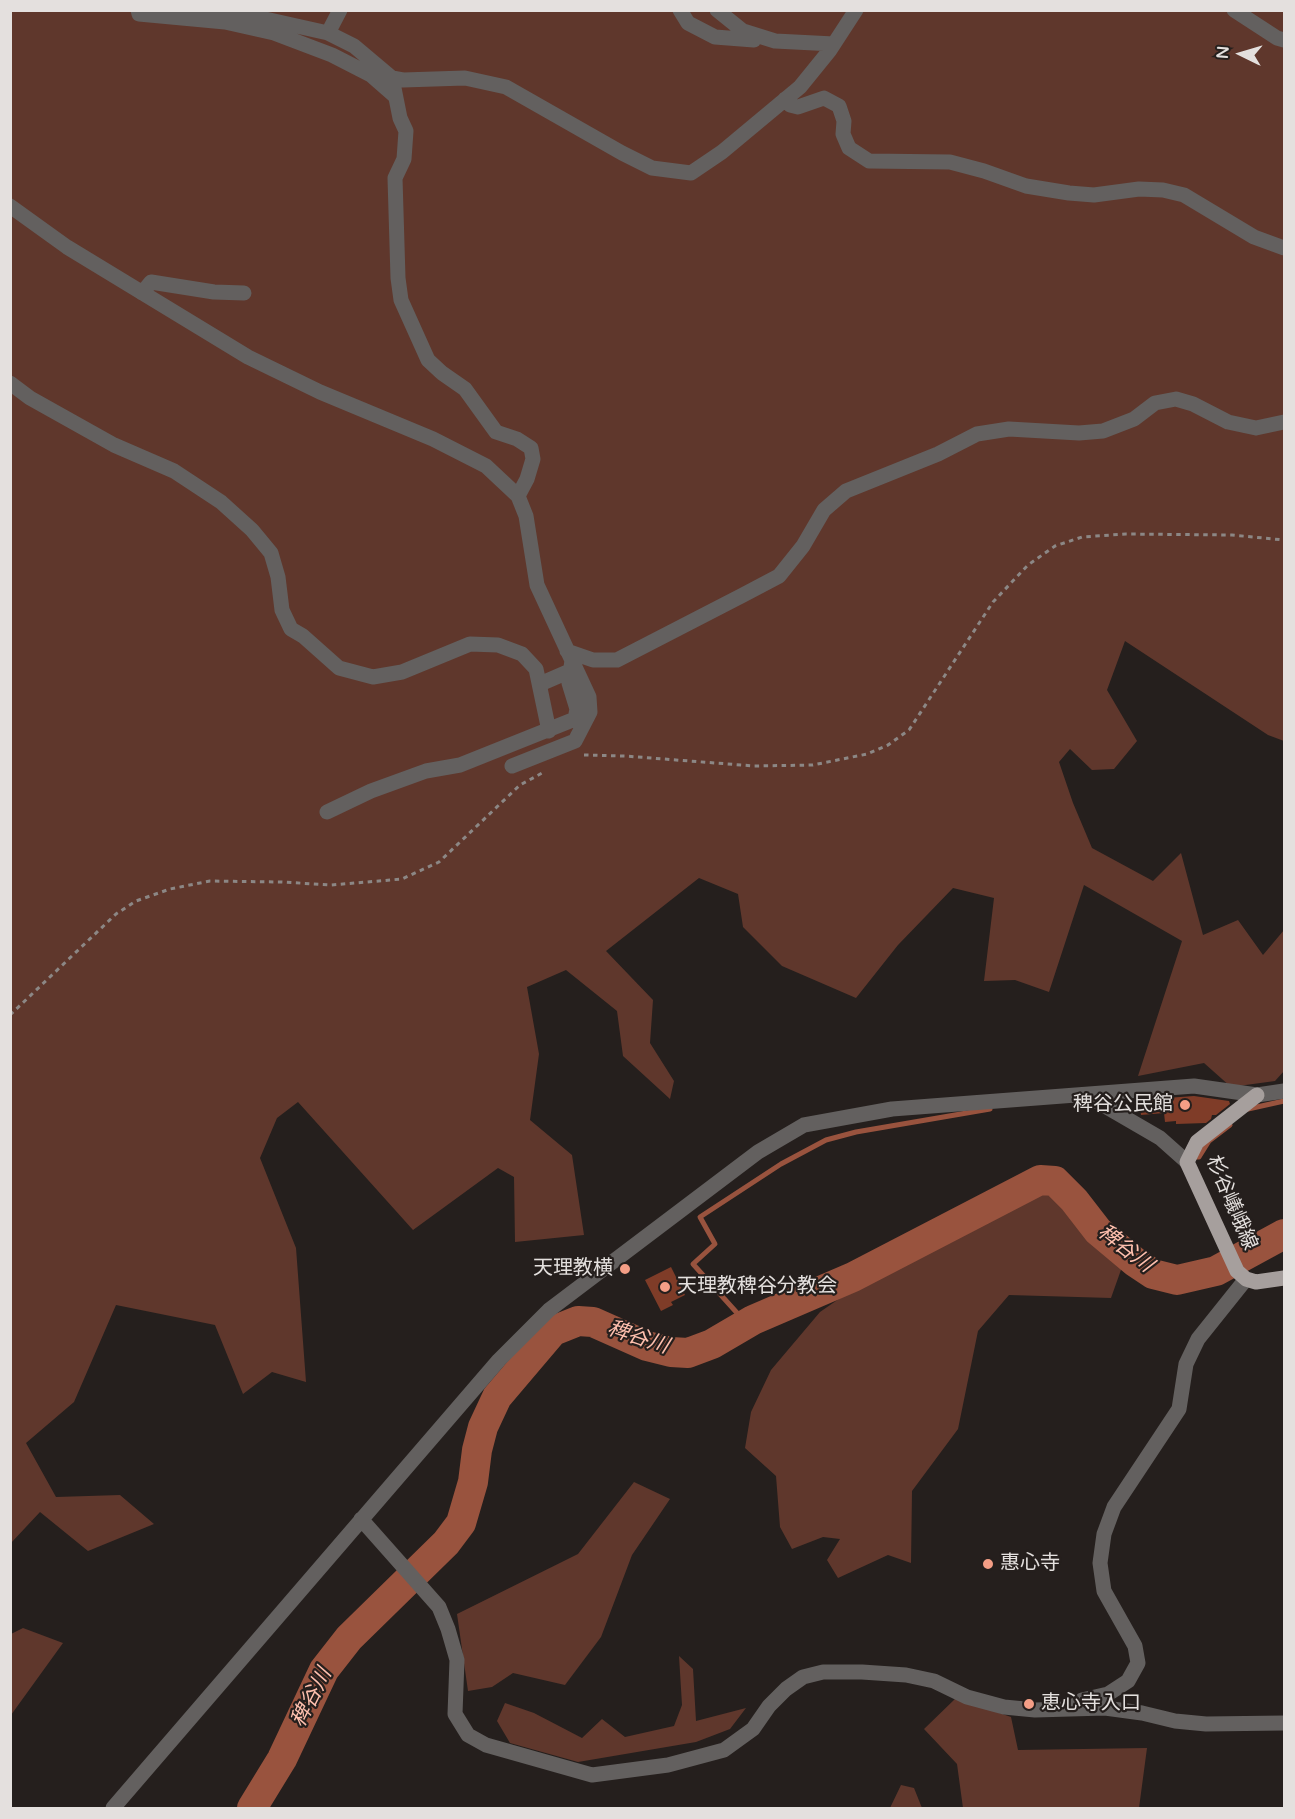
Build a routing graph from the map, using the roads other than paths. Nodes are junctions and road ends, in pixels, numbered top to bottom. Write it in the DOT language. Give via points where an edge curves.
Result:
graph roads {
  1 [pos="138,10"];
  2 [pos="202,10"];
  3 [pos="340,10"];
  4 [pos="680,10"];
  5 [pos="717,10"];
  6 [pos="856,10"];
  7 [pos="1234,10"];
  8 [pos="328,33"];
  9 [pos="769,39"];
  10 [pos="1284,40"];
  11 [pos="834,44"];
  12 [pos="392,78"];
  13 [pos="395,96"];
  14 [pos="785,99"];
  15 [pos="10,206"];
  16 [pos="1284,248"];
  17 [pos="142,293"];
  18 [pos="244,293"];
  19 [pos="10,383"];
  20 [pos="1284,422"];
  21 [pos="518,496"];
  22 [pos="570,661"];
  23 [pos="540,684"];
  24 [pos="549,730"];
  25 [pos="512,766"];
  26 [pos="327,812"];
  27 [pos="1284,1091"];
  28 [pos="1086,1095"];
  29 [pos="1257,1095"];
  30 [pos="1187,1162"];
  31 [pos="1241,1275"];
  32 [pos="1284,1278"];
  33 [pos="361,1519"];
  34 [pos="1070,1709"];
  35 [pos="1284,1723"];
  36 [pos="113,1809"];
  1 -- 13 [label="street" via="139,14 225,22 274,33 371,75"];
  2 -- 8 [label="street" via="234,12"];
  3 -- 8 [label="street"];
  4 -- 9 [label="street" via="688,23 715,37"];
  5 -- 9 [label="street" via="742,31"];
  6 -- 11 [label="street"];
  7 -- 10 [label="street"];
  8 -- 12 [label="street" via="354,46"];
  9 -- 11 [label="street"];
  11 -- 14 [label="street" via="800,87"];
  12 -- 13 [label="street"];
  12 -- 14 [label="street" via="465,78 506,87 652,168 691,173"];
  13 -- 21 [label="street" via="406,131 404,159 395,178 401,300 428,360 465,389 496,432 531,448 533,459"];
  14 -- 16 [label="street" via="798,107 824,98 839,106 849,148 869,161 950,162 1026,186 1069,193 1163,190 1184,195 1254,237"];
  15 -- 17 [label="street"];
  17 -- 18 [label="street" via="151,282"];
  17 -- 21 [label="street" via="248,357 486,466"];
  19 -- 23 [label="street" via="105,440 174,471 229,509 271,553 282,610 291,629 339,668 373,676 402,672 470,644 498,645 522,654 536,669"];
  20 -- 22 [label="street" via="1256,428 1228,422 1176,399 1155,403 1134,419 1104,431 1009,429 977,434 846,491 824,510 779,576 617,660"];
  21 -- 22 [label="street" via="526,516 537,585"];
  22 -- 23 [label="street"];
  22 -- 24 [label="street" via="569,683 578,709 575,719"];
  22 -- 25 [label="street" via="589,697 590,712 575,741"];
  23 -- 24 [label="street"];
  24 -- 26 [label="street" via="460,765 426,771 371,791"];
  27 -- 29 [label="street"];
  28 -- 29 [label="street" via="1194,1086"];
  28 -- 30 [label="street" via="1160,1138"];
  28 -- 33 [label="street" via="892,1109 804,1125 758,1152 549,1310 499,1360"];
  29 -- 30 [label="main road, 杉谷嶬峨線" via="1197,1142"];
  30 -- 31 [label="main road, 杉谷嶬峨線"];
  31 -- 32 [label="main road, 杉谷嶬峨線" via="1266,1282"];
  31 -- 34 [label="street" via="1198,1339 1186,1364 1179,1409 1114,1507 1104,1534 1100,1563 1104,1592 1135,1646 1138,1663 1128,1681 1108,1694 1082,1700"];
  33 -- 34 [label="street" via="439,1608 457,1660 455,1714 468,1736 486,1745 592,1775 668,1765 724,1750 753,1729 786,1689 803,1677 823,1672 906,1675 1004,1707"];
  33 -- 36 [label="street"];
  34 -- 35 [label="street" via="1105,1708 1206,1725"];
}
